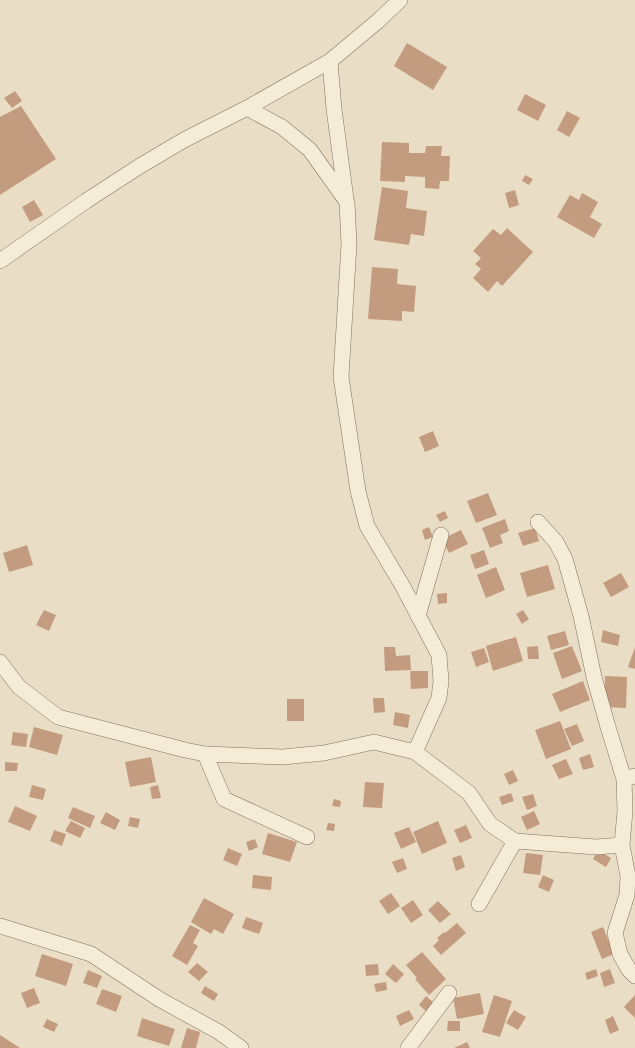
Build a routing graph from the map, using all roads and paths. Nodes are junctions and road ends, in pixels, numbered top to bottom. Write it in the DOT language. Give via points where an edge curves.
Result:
graph roads {
  1 [pos="400,0"];
  2 [pos="330,61"];
  3 [pos="247,108"];
  4 [pos="347,202"];
  5 [pos="0,261"];
  6 [pos="538,522"];
  7 [pos="441,535"];
  8 [pos="418,616"];
  9 [pos="0,662"];
  10 [pos="415,752"];
  11 [pos="205,754"];
  12 [pos="630,778"];
  13 [pos="307,837"];
  14 [pos="515,841"];
  15 [pos="622,845"];
  16 [pos="479,904"];
  17 [pos="0,926"];
  18 [pos="635,976"];
  19 [pos="449,993"];
  20 [pos="241,1048"];
  21 [pos="408,1048"];
  1 -- 2 [label="street"];
  2 -- 3 [label="street"];
  2 -- 4 [label="street"];
  3 -- 4 [label="street" via="282,127 310,150"];
  3 -- 5 [label="street" via="140,166"];
  4 -- 8 [label="street" via="349,244 341,377 358,491 367,526"];
  6 -- 12 [label="street" via="556,542 565,558 608,727"];
  7 -- 8 [label="street"];
  8 -- 10 [label="street" via="439,655 441,681 439,698"];
  9 -- 11 [label="street" via="19,687 58,717"];
  10 -- 11 [label="street" via="374,742 324,753 283,757"];
  10 -- 14 [label="street" via="469,792 490,824"];
  11 -- 13 [label="street" via="224,799"];
  12 -- 15 [label="street"];
  14 -- 15 [label="street" via="596,847"];
  14 -- 16 [label="street"];
  15 -- 18 [label="street" via="628,876 628,896 615,934 620,954"];
  17 -- 20 [label="street" via="91,954 159,999 219,1032"];
  19 -- 21 [label="street"];
}
